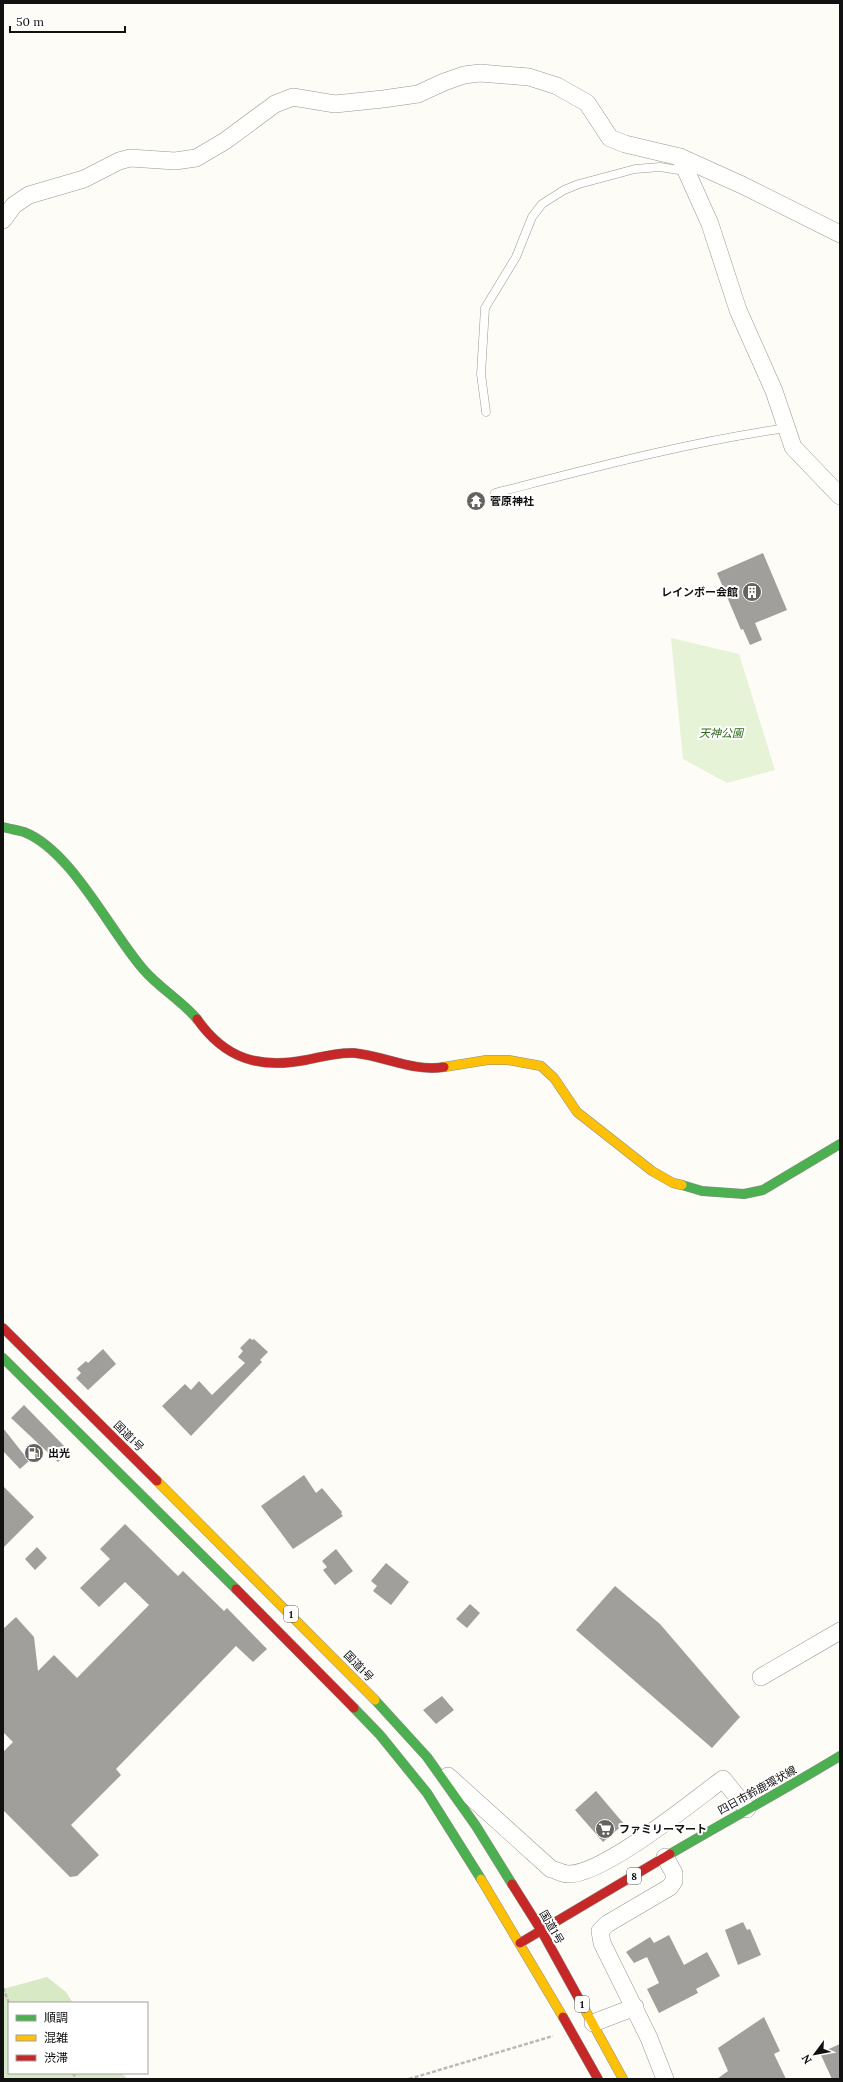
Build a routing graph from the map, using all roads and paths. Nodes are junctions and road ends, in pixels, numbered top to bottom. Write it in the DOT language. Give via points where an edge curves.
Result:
graph roads {
  1 [pos="682,164"];
  2 [pos="3,220"];
  3 [pos="840,234"];
  4 [pos="486,412"];
  5 [pos="787,428"];
  6 [pos="495,493"];
  7 [pos="840,496"];
  8 [pos="3,827"];
  9 [pos="840,1144"];
  10 [pos="3,1328"];
  11 [pos="3,1358"];
  12 [pos="26,1365"];
  13 [pos="112,1451"];
  14 [pos="840,1631"];
  15 [pos="324,1646"];
  16 [pos="309,1661"];
  17 [pos="761,1677"];
  18 [pos="395,1720"];
  19 [pos="380,1735"];
  20 [pos="840,1756"];
  21 [pos="427,1757"];
  22 [pos="747,1809"];
  23 [pos="665,1857"];
  24 [pos="541,1930"];
  25 [pos="520,1943"];
  26 [pos="3,1988"];
  27 [pos="9,2002"];
  28 [pos="635,2007"];
  29 [pos="593,2023"];
  30 [pos="570,2031"];
  31 [pos="409,2079"];
  32 [pos="598,2079"];
  33 [pos="623,2079"];
  34 [pos="665,2079"];
  1 -- 2 [label="street" via="610,138 587,103 557,86 529,77 480,73 464,75 418,94 383,99 335,104 293,97 275,104 225,142 196,158 175,161 130,158 119,161 84,179 29,195 14,205"];
  1 -- 3 [label="street" via="742,185"];
  1 -- 4 [label="lane" via="628,170 578,184 542,204 532,217 516,257 485,308 481,374"];
  1 -- 5 [label="street" via="710,224 738,310"];
  5 -- 6 [label="lane" via="725,437"];
  5 -- 7 [label="street" via="793,447"];
  8 -- 9 [label="main road" via="35,838 59,856 78,878 142,969 196,1018 220,1046 238,1056 278,1064 350,1053 419,1068 438,1068 487,1060 508,1060 541,1066 554,1078 577,1112 652,1171 673,1182 702,1191 744,1194 763,1190"];
  10 -- 12 [label="main road, 国道1号 / 1"];
  11 -- 12 [label="main road, 国道1号 / 1"];
  12 -- 13 [label="main road, 国道1号 / 1"];
  12 -- 13 [label="main road, 国道1号 / 1"];
  13 -- 15 [label="main road, 国道1号 / 1"];
  13 -- 16 [label="main road, 国道1号 / 1"];
  14 -- 17 [label="street"];
  15 -- 16 [label="main road"];
  15 -- 18 [label="main road, 国道1号 / 1"];
  16 -- 19 [label="main road, 国道1号 / 1"];
  18 -- 19 [label="main road"];
  18 -- 21 [label="main road, 国道1号 / 1"];
  19 -- 25 [label="main road, 国道1号 / 1" via="427,1793"];
  20 -- 22 [label="main road, 四日市鈴鹿環状線 / 8" via="788,1788"];
  21 -- 22 [label="street" via="541,1861 551,1869 568,1874 595,1866 654,1831 723,1779"];
  21 -- 24 [label="main road, 国道1号 / 1" via="476,1826"];
  22 -- 23 [label="main road, 四日市鈴鹿環状線 / 8"];
  23 -- 24 [label="main road, 四日市鈴鹿環状線 / 8"];
  23 -- 28 [label="street" via="674,1873 674,1881 670,1887 607,1924 600,1931 602,1943"];
  24 -- 25 [label="main road, 四日市鈴鹿環状線 / 8"];
  24 -- 29 [label="main road, 国道1号 / 1"];
  25 -- 30 [label="main road, 国道1号 / 1"];
  26 -- 27 [label="path"];
  28 -- 29 [label="street"];
  28 -- 34 [label="street"];
  29 -- 33 [label="main road, 国道1号 / 1"];
  30 -- 31 [label="path"];
  30 -- 32 [label="main road, 国道1号 / 1"];
}
